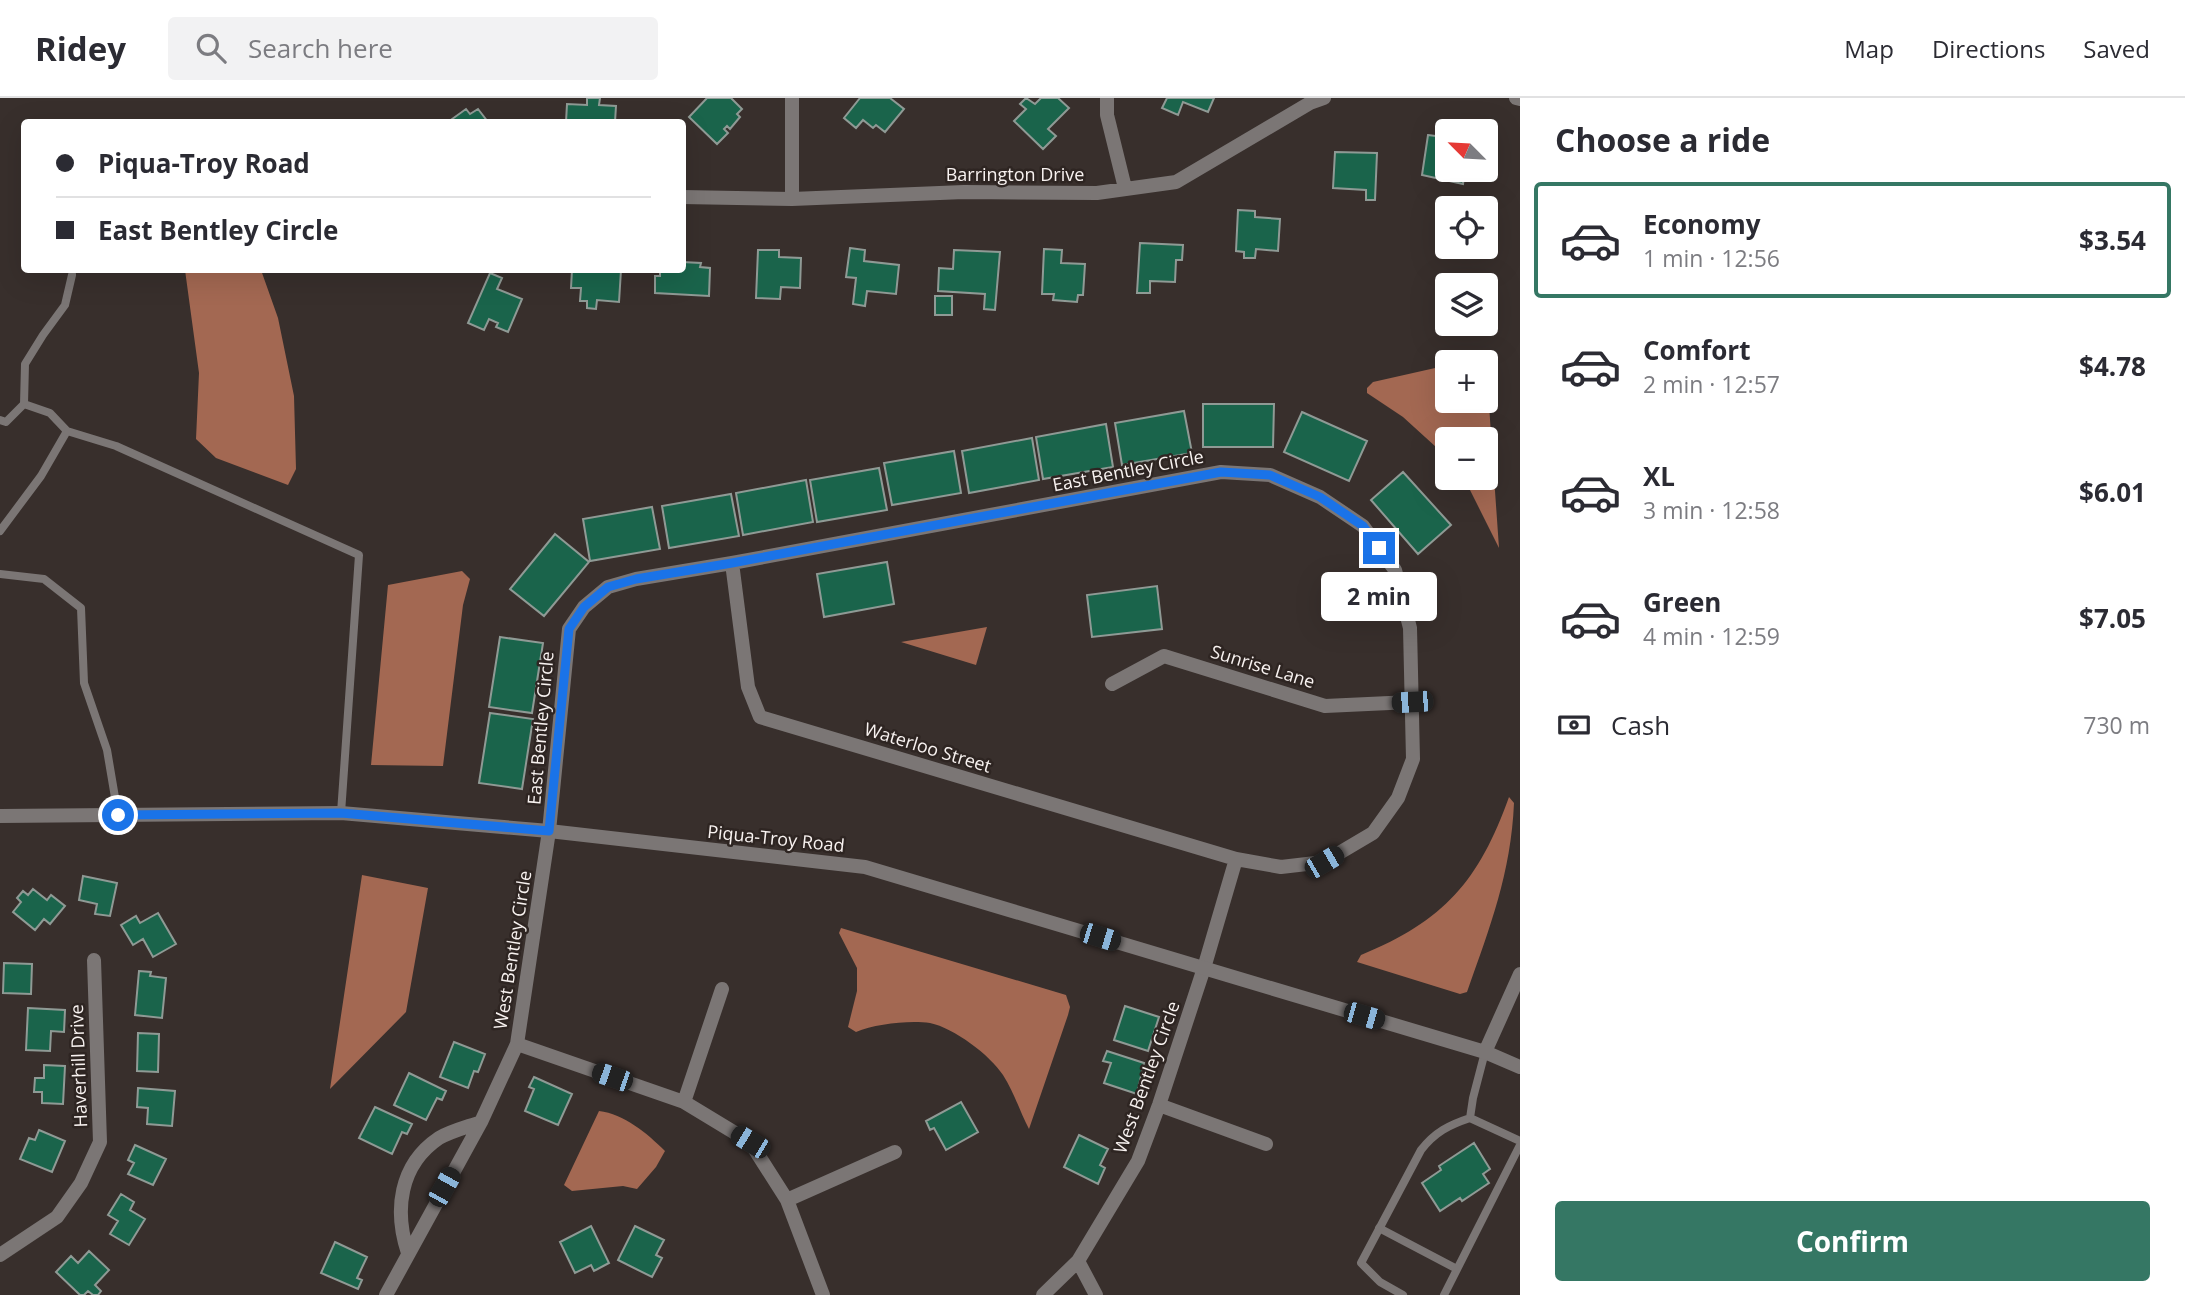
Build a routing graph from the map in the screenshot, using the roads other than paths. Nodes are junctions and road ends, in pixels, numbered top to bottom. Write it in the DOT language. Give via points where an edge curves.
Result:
graph roads {
  1 [pos="792,98"];
  2 [pos="1107,98"];
  3 [pos="1324,98"];
  4 [pos="1125,188"];
  5 [pos="686,197"];
  6 [pos="792,199"];
  7 [pos="72,275"];
  8 [pos="24,404"];
  9 [pos="0,420"];
  10 [pos="67,431"];
  11 [pos="0,531"];
  12 [pos="732,563"];
  13 [pos="0,574"];
  14 [pos="1112,684"];
  15 [pos="1412,702"];
  16 [pos="341,813"];
  17 [pos="118,815"];
  18 [pos="0,816"];
  19 [pos="549,831"];
  20 [pos="1236,859"];
  21 [pos="94,960"];
  22 [pos="1204,968"];
  23 [pos="1520,974"];
  24 [pos="722,989"];
  25 [pos="517,1044"];
  26 [pos="1485,1052"];
  27 [pos="1520,1067"];
  28 [pos="684,1102"];
  29 [pos="1159,1105"];
  30 [pos="1470,1118"];
  31 [pos="481,1122"];
  32 [pos="1520,1143"];
  33 [pos="1266,1144"];
  34 [pos="895,1152"];
  35 [pos="786,1200"];
  36 [pos="1379,1228"];
  37 [pos="408,1253"];
  38 [pos="0,1255"];
  39 [pos="1078,1261"];
  40 [pos="1457,1269"];
  41 [pos="386,1295"];
  42 [pos="823,1295"];
  43 [pos="1043,1295"];
  44 [pos="1096,1295"];
  45 [pos="1403,1295"];
  46 [pos="1444,1295"];
  1 -- 6 [label="street"];
  2 -- 4 [label="street"];
  3 -- 4 [label="street, Barrington Drive" via="1176,182"];
  4 -- 6 [label="street, Barrington Drive" via="1097,193 964,192"];
  5 -- 6 [label="street, Barrington Drive"];
  7 -- 8 [label="lane" via="65,305 25,364"];
  8 -- 9 [label="lane" via="6,422"];
  8 -- 10 [label="lane" via="50,413"];
  10 -- 11 [label="lane"];
  10 -- 16 [label="lane" via="116,446 359,555"];
  12 -- 15 [label="street, East Bentley Circle" via="1221,472 1270,475 1320,497 1363,526 1395,570 1410,628"];
  12 -- 19 [label="street, East Bentley Circle" via="608,587 584,607 569,629"];
  12 -- 20 [label="street, Waterloo Street" via="748,687 760,716"];
  13 -- 17 [label="lane" via="44,579 82,608 84,683 107,750"];
  14 -- 15 [label="street, Sunrise Lane" via="1164,656 1325,706"];
  15 -- 20 [label="street, East Bentley Circle" via="1413,759 1398,798 1373,833 1324,862 1281,867"];
  16 -- 17 [label="street, Piqua-Troy Road"];
  16 -- 19 [label="street, Piqua-Troy Road"];
  17 -- 18 [label="street, Piqua-Troy Road"];
  19 -- 22 [label="street, Piqua-Troy Road" via="865,867"];
  19 -- 25 [label="street, West Bentley Circle"];
  20 -- 22 [label="street"];
  21 -- 38 [label="street, Haverhill Drive" via="100,1143 81,1183 57,1217"];
  22 -- 26 [label="street, Piqua-Troy Road"];
  22 -- 29 [label="street, West Bentley Circle"];
  23 -- 26 [label="street"];
  24 -- 28 [label="street"];
  25 -- 28 [label="street"];
  25 -- 31 [label="street, West Bentley Circle"];
  26 -- 27 [label="street, Piqua-Troy Road"];
  26 -- 30 [label="lane"];
  28 -- 35 [label="street" via="750,1142"];
  29 -- 33 [label="street"];
  29 -- 39 [label="street, West Bentley Circle" via="1138,1161"];
  30 -- 32 [label="lane"];
  30 -- 36 [label="lane" via="1430,1138"];
  31 -- 37 [label="street, West Bentley Circle"];
  31 -- 37 [label="street" via="439,1138 404,1183 399,1207"];
  32 -- 40 [label="lane"];
  34 -- 35 [label="street"];
  35 -- 42 [label="street"];
  36 -- 40 [label="lane"];
  36 -- 45 [label="lane" via="1362,1263 1380,1282"];
  37 -- 41 [label="street, West Bentley Circle"];
  39 -- 43 [label="street, West Bentley Circle"];
  39 -- 44 [label="street"];
  40 -- 46 [label="lane"];
}
